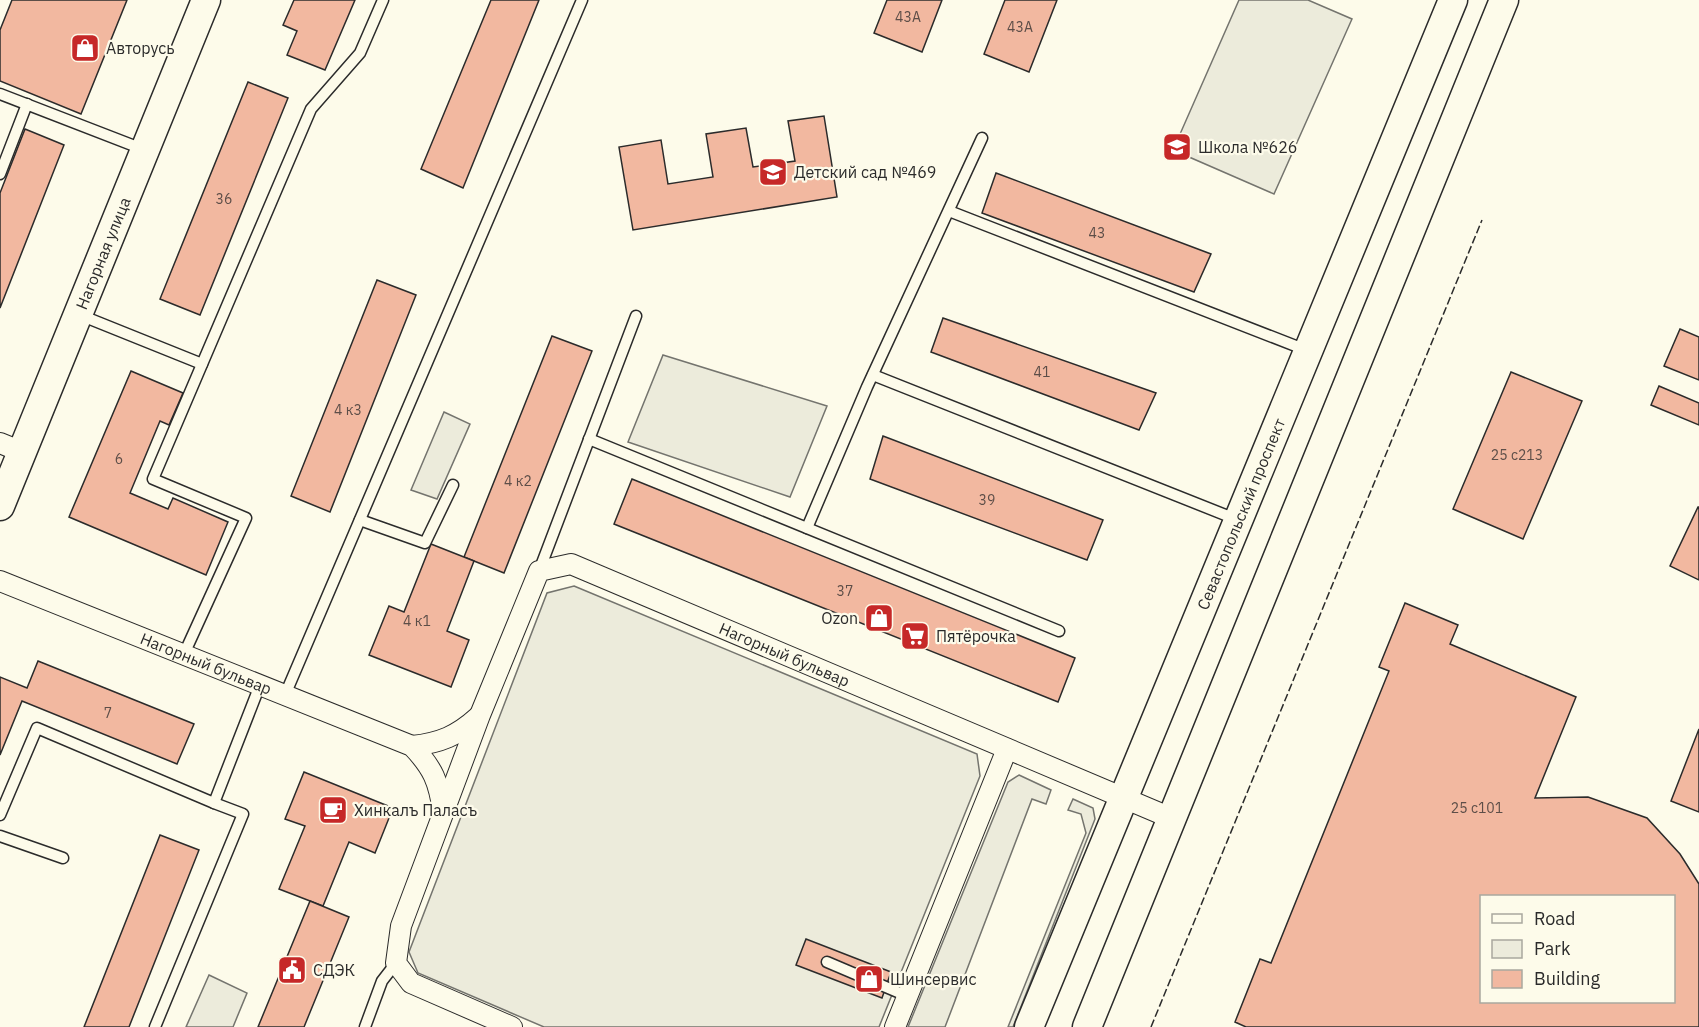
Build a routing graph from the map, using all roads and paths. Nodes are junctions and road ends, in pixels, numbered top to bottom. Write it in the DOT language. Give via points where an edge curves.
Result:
graph roads {
  1 [pos="206,0"];
  2 [pos="383,0"];
  3 [pos="582,0"];
  4 [pos="1453,0"];
  5 [pos="1503,0"];
  6 [pos="0,94"];
  7 [pos="27,104"];
  8 [pos="982,138"];
  9 [pos="145,150"];
  10 [pos="0,174"];
  11 [pos="949,211"];
  12 [pos="78,314"];
  13 [pos="636,316"];
  14 [pos="1308,350"];
  15 [pos="202,364"];
  16 [pos="873,375"];
  17 [pos="589,439"];
  18 [pos="11,447"];
  19 [pos="453,485"];
  20 [pos="0,506"];
  21 [pos="360,520"];
  22 [pos="1238,521"];
  23 [pos="807,528"];
  24 [pos="539,571"];
  25 [pos="0,581"];
  26 [pos="1059,631"];
  27 [pos="184,654"];
  28 [pos="261,685"];
  29 [pos="285,695"];
  30 [pos="480,715"];
  31 [pos="412,746"];
  32 [pos="1007,749"];
  33 [pos="1124,798"];
  34 [pos="214,803"];
  35 [pos="0,815"];
  36 [pos="443,815"];
  37 [pos="1171,818"];
  38 [pos="0,836"];
  39 [pos="63,858"];
  40 [pos="827,962"];
  41 [pos="396,963"];
  42 [pos="907,996"];
  43 [pos="155,1027"];
  44 [pos="365,1027"];
  45 [pos="512,1027"];
  46 [pos="895,1027"];
  47 [pos="1029,1027"];
  48 [pos="1089,1027"];
  1 -- 9 [label="main road, Нагорная улица"];
  2 -- 15 [label="lane" via="360,53 311,109"];
  3 -- 21 [label="lane"];
  4 -- 14 [label="main road, Севастопольский проспект"];
  5 -- 37 [label="main road"];
  6 -- 7 [label="lane"];
  7 -- 9 [label="lane"];
  7 -- 10 [label="lane"];
  8 -- 11 [label="lane"];
  9 -- 12 [label="main road, Нагорная улица"];
  11 -- 14 [label="lane"];
  11 -- 16 [label="lane"];
  12 -- 15 [label="lane"];
  12 -- 18 [label="main road, Нагорная улица"];
  13 -- 17 [label="lane"];
  14 -- 22 [label="main road, Севастопольский проспект"];
  15 -- 27 [label="lane" via="153,479 246,518"];
  16 -- 22 [label="lane"];
  16 -- 23 [label="lane"];
  17 -- 23 [label="lane"];
  17 -- 24 [label="lane"];
  18 -- 20 [label="main road, Нагорная улица"];
  19 -- 21 [label="lane" via="425,543"];
  21 -- 29 [label="lane"];
  22 -- 33 [label="main road, Севастопольский проспект"];
  23 -- 26 [label="lane"];
  24 -- 30 [label="street, Нагорный бульвар"];
  24 -- 32 [label="street, Нагорный бульвар" via="571,564"];
  25 -- 27 [label="street, Нагорный бульвар"];
  27 -- 28 [label="street, Нагорный бульвар"];
  28 -- 29 [label="street, Нагорный бульвар"];
  28 -- 34 [label="lane"];
  29 -- 31 [label="street, Нагорный бульвар"];
  30 -- 31 [label="street, Нагорный бульвар" via="453,736 437,743"];
  30 -- 36 [label="street, Нагорный бульвар"];
  31 -- 36 [label="street, Нагорный бульвар" via="430,765 440,789"];
  32 -- 33 [label="street, Нагорный бульвар"];
  32 -- 42 [label="street"];
  33 -- 37 [label="street, Нагорный бульвар"];
  33 -- 47 [label="main road, Севастопольский проспект"];
  34 -- 35 [label="lane" via="37,728"];
  34 -- 43 [label="lane" via="243,814"];
  36 -- 41 [label="street, Нагорный бульвар" via="401,926"];
  37 -- 48 [label="main road"];
  38 -- 39 [label="lane"];
  40 -- 42 [label="lane"];
  41 -- 44 [label="lane" via="382,981"];
  41 -- 45 [label="street" via="411,983"];
  42 -- 46 [label="street"];
}
